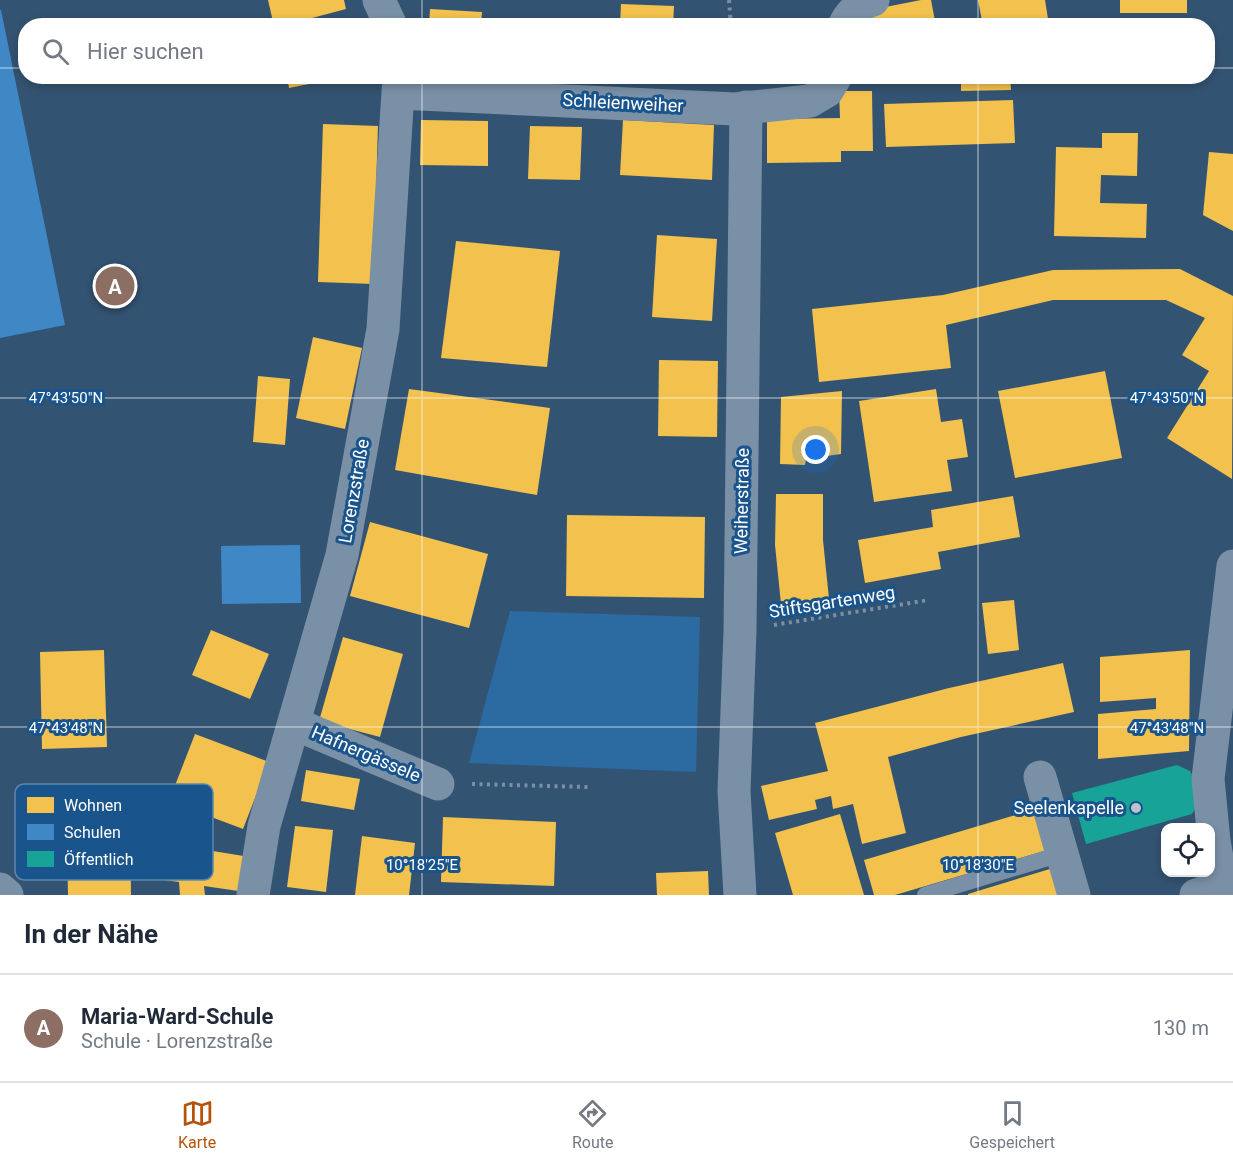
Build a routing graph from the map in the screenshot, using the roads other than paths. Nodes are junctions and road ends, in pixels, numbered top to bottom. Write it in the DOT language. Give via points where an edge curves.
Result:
graph roads {
  1 [pos="379,0"];
  2 [pos="403,0"];
  3 [pos="873,0"];
  4 [pos="387,18"];
  5 [pos="401,18"];
  6 [pos="848,18"];
  7 [pos="831,84"];
  8 [pos="399,85"];
  9 [pos="746,107"];
  10 [pos="1233,566"];
  11 [pos="295,724"];
  12 [pos="1040,777"];
  13 [pos="438,784"];
  14 [pos="1061,854"];
  15 [pos="0,889"];
  16 [pos="1214,892"];
  17 [pos="6,895"];
  18 [pos="253,895"];
  19 [pos="740,895"];
  20 [pos="925,895"];
  21 [pos="1074,895"];
  1 -- 4 [label="street"];
  2 -- 5 [label="street"];
  3 -- 6 [label="street"];
  7 -- 9 [label="street, Schleienweiher" via="810,101"];
  8 -- 9 [label="street, Schleienweiher"];
  8 -- 11 [label="street, Lorenzstraße" via="383,329 342,555"];
  9 -- 19 [label="street, Weiherstraße" via="741,631 734,791"];
  10 -- 16 [label="street" via="1208,780"];
  11 -- 13 [label="street, Hafnergässele"];
  11 -- 18 [label="street, Lorenzstraße" via="264,826"];
  12 -- 14 [label="street"];
  14 -- 20 [label="lane"];
  14 -- 21 [label="street"];
  15 -- 17 [label="street"];
}
